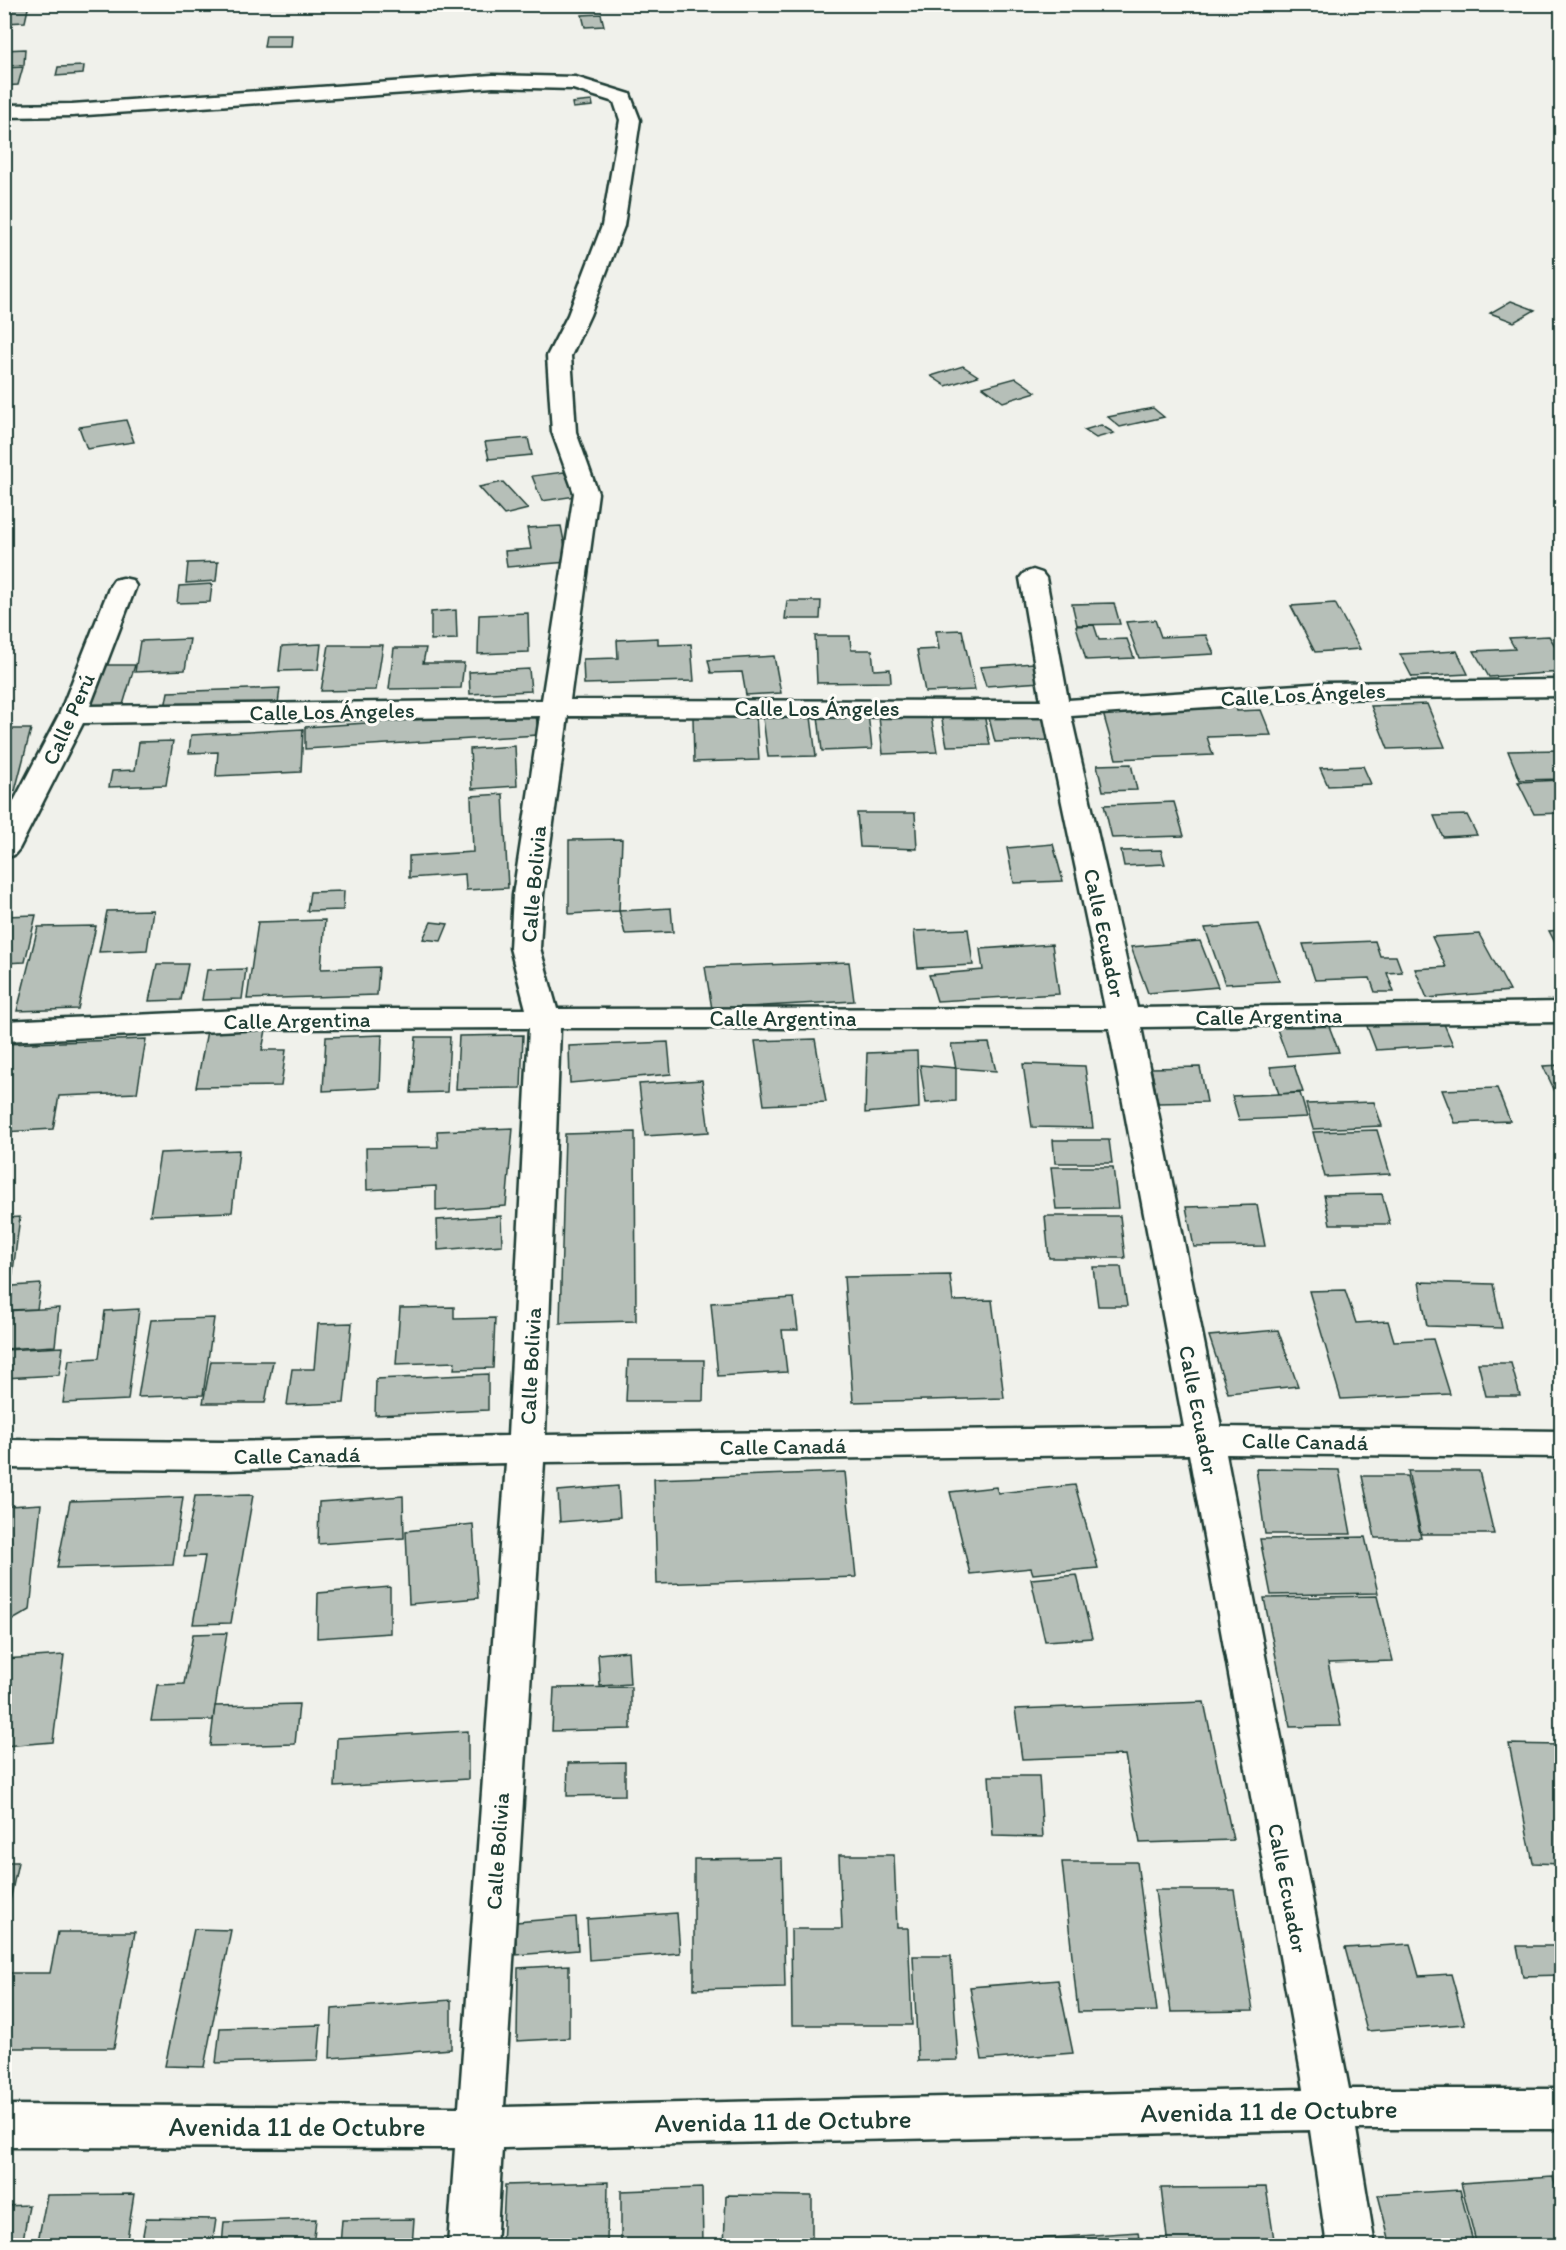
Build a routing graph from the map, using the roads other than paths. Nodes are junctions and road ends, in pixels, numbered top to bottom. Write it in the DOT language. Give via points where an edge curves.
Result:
graph roads {
  1 [pos="4,111"];
  2 [pos="1033,578"];
  3 [pos="123,586"];
  4 [pos="1562,688"];
  5 [pos="554,708"];
  6 [pos="1056,709"];
  7 [pos="73,715"];
  8 [pos="4,849"];
  9 [pos="1562,1012"];
  10 [pos="1123,1018"];
  11 [pos="545,1019"];
  12 [pos="4,1031"];
  13 [pos="1205,1440"];
  14 [pos="1562,1444"];
  15 [pos="526,1449"];
  16 [pos="4,1454"];
  17 [pos="1330,2109"];
  18 [pos="1562,2109"];
  19 [pos="4,2126"];
  20 [pos="478,2128"];
  21 [pos="471,2246"];
  22 [pos="1351,2246"];
  1 -- 5 [label="street, Calle Bolivia" via="72,110 493,81 575,83 623,98 630,120 613,225 559,357 564,432 586,493"];
  2 -- 6 [label="street, Calle Ecuador"];
  3 -- 7 [label="street, Calle Perú"];
  4 -- 6 [label="street, Calle Los Ángeles" via="1326,691"];
  5 -- 6 [label="street, Calle Los Ángeles"];
  5 -- 7 [label="street, Calle Los Ángeles"];
  5 -- 11 [label="street, Calle Bolivia" via="528,895 525,948"];
  6 -- 10 [label="street, Calle Ecuador"];
  7 -- 8 [label="street, Calle Perú"];
  9 -- 10 [label="street, Calle Argentina"];
  10 -- 11 [label="street, Calle Argentina"];
  10 -- 13 [label="street, Calle Ecuador"];
  11 -- 12 [label="street, Calle Argentina" via="265,1019"];
  11 -- 15 [label="street, Calle Bolivia"];
  13 -- 14 [label="street, Calle Canadá"];
  13 -- 15 [label="street, Calle Canadá"];
  13 -- 17 [label="street, Calle Ecuador"];
  15 -- 16 [label="street, Calle Canadá" via="224,1456"];
  15 -- 20 [label="street, Calle Bolivia"];
  17 -- 18 [label="street, Avenida 11 de Octubre"];
  17 -- 20 [label="street, Avenida 11 de Octubre"];
  17 -- 22 [label="street, Calle Ecuador"];
  19 -- 20 [label="street, Avenida 11 de Octubre"];
  20 -- 21 [label="street, Calle Bolivia"];
}
